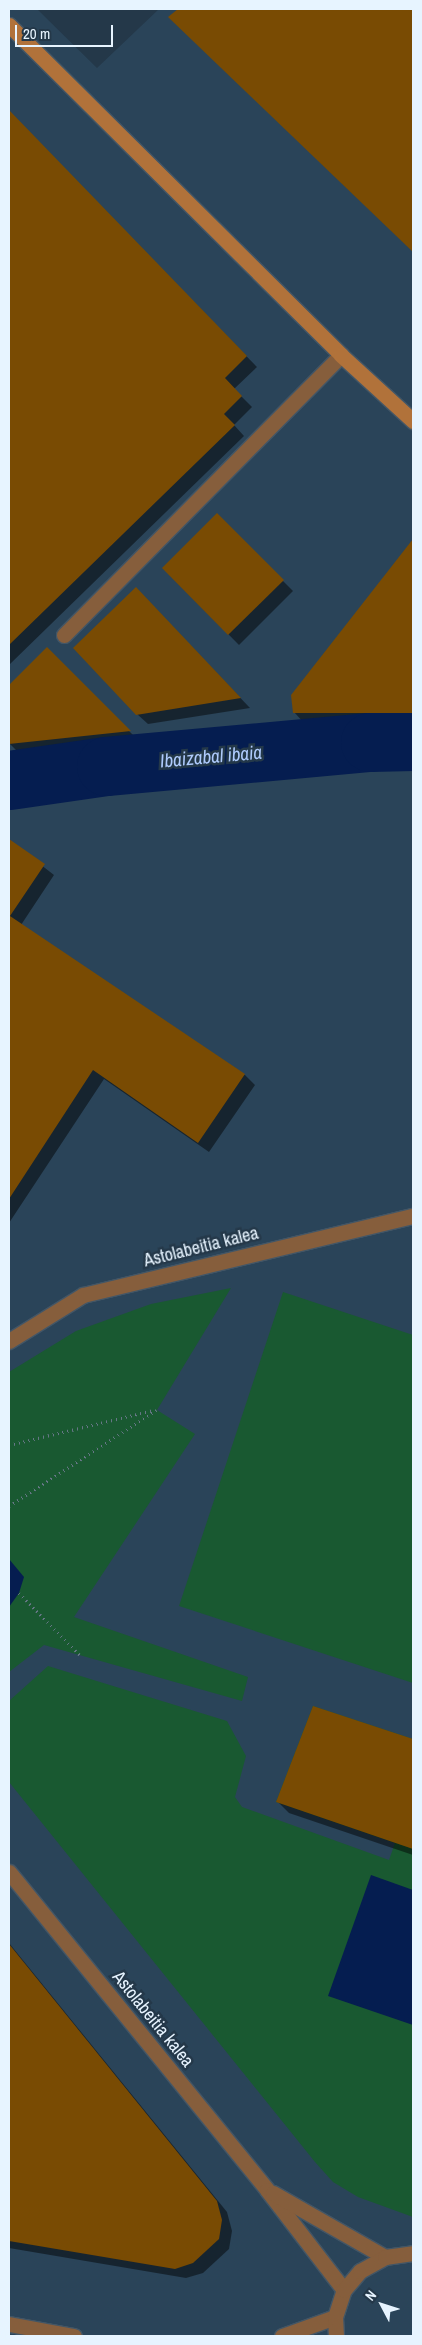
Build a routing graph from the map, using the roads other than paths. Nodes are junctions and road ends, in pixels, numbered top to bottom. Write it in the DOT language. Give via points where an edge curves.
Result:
graph roads {
  1 [pos="9,25"];
  2 [pos="341,355"];
  3 [pos="413,421"];
  4 [pos="64,635"];
  5 [pos="413,1216"];
  6 [pos="9,1341"];
  7 [pos="9,1872"];
  8 [pos="267,2190"];
  9 [pos="413,2253"];
  10 [pos="385,2256"];
  11 [pos="344,2290"];
  12 [pos="334,2317"];
  13 [pos="9,2324"];
  14 [pos="74,2336"];
  15 [pos="282,2336"];
  16 [pos="336,2336"];
  1 -- 2 [label="street"];
  2 -- 3 [label="street"];
  2 -- 4 [label="street"];
  5 -- 6 [label="street, Astolabeitia kalea" via="83,1295"];
  7 -- 8 [label="street, Astolabeitia kalea"];
  8 -- 10 [label="street, Astolabeitia kalea"];
  8 -- 11 [label="street, Astolabeitia kalea"];
  9 -- 10 [label="street"];
  10 -- 11 [label="street" via="360,2271"];
  11 -- 12 [label="street"];
  12 -- 15 [label="street"];
  12 -- 16 [label="street"];
  13 -- 14 [label="street"];
}
